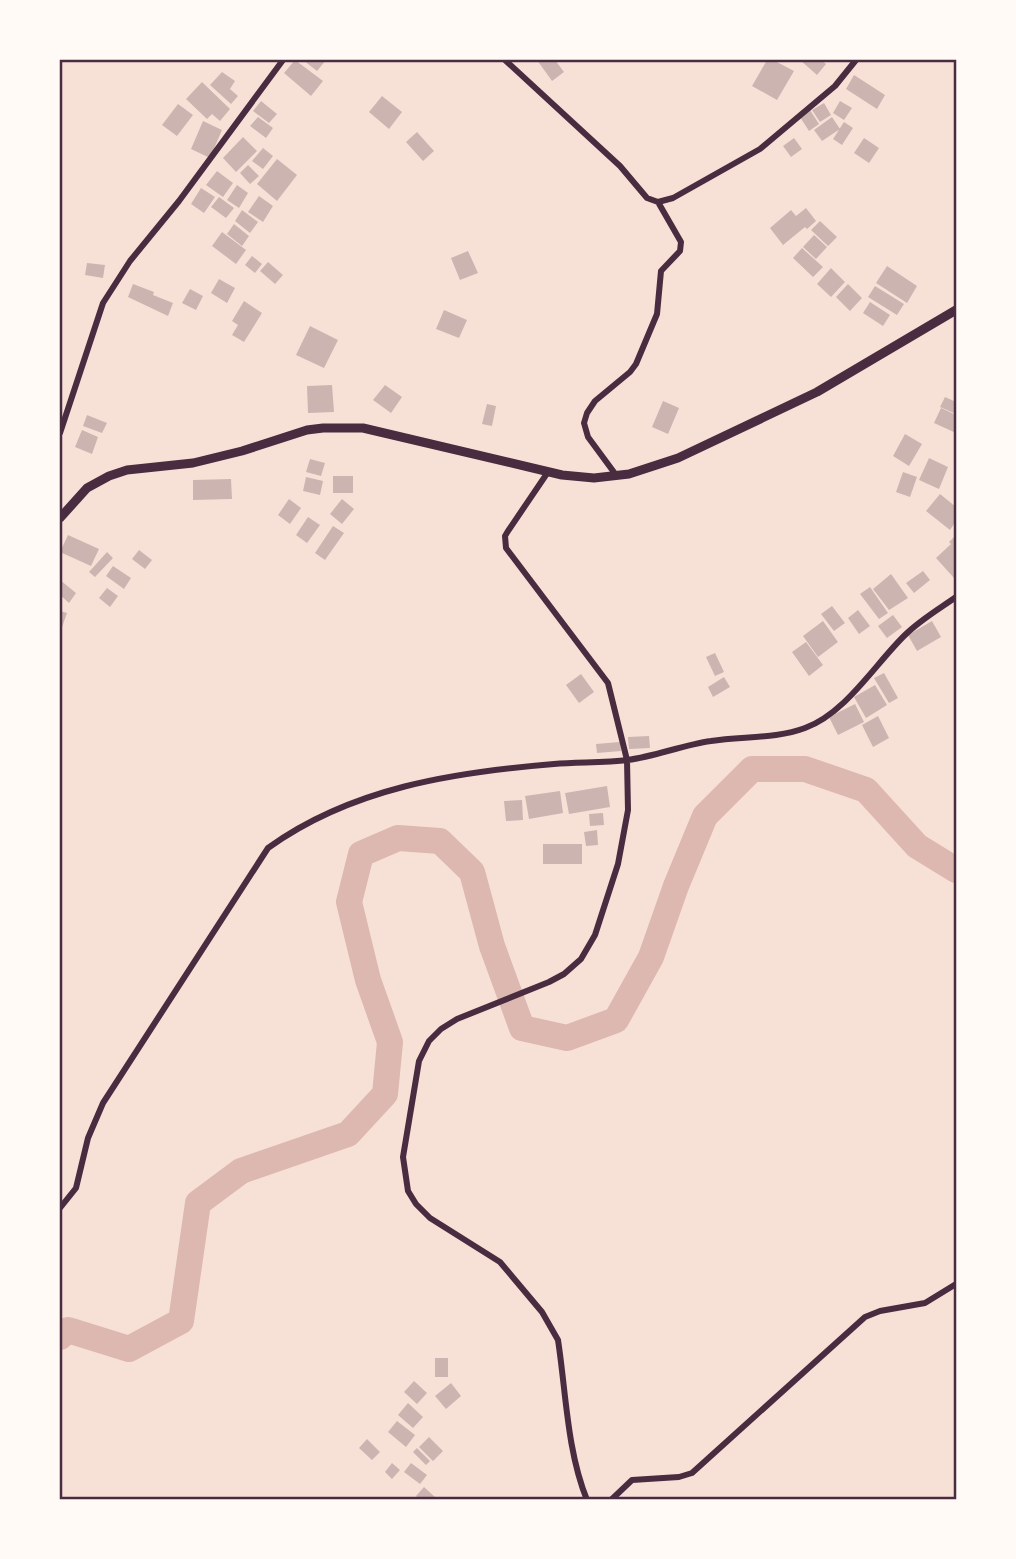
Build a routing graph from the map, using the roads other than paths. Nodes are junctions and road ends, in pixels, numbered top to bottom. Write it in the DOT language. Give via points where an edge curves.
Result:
graph roads {
  1 [pos="283,60"];
  2 [pos="505,60"];
  3 [pos="856,60"];
  4 [pos="658,202"];
  5 [pos="957,310"];
  6 [pos="60,432"];
  7 [pos="548,472"];
  8 [pos="617,475"];
  9 [pos="60,518"];
  10 [pos="957,597"];
  11 [pos="627,760"];
  12 [pos="60,1209"];
  13 [pos="957,1284"];
  14 [pos="587,1500"];
  15 [pos="611,1500"];
  1 -- 6 [label="street" via="103,303"];
  2 -- 4 [label="street" via="620,166 647,198"];
  3 -- 4 [label="street" via="835,86 760,149"];
  4 -- 8 [label="street" via="681,242 680,251 660,271 657,314 636,364 595,401 584,423 588,437"];
  5 -- 8 [label="main road" via="750,426 678,458"];
  7 -- 8 [label="main road" via="593,478"];
  7 -- 9 [label="main road" via="363,428 315,429 193,463 118,473 87,488"];
  7 -- 11 [label="street" via="505,536 506,548 608,682"];
  10 -- 11 [label="street" via="907,633 821,721 789,733 709,741"];
  11 -- 12 [label="street" via="474,772 399,787 293,829 268,848 103,1103 88,1138 76,1188"];
  11 -- 14 [label="street" via="628,797 618,864 595,935 581,959 565,974 441,1029 423,1050 403,1157 408,1191 416,1204 430,1218 500,1262 550,1325 558,1340 574,1457"];
  13 -- 15 [label="street" via="925,1303 866,1317 692,1473 632,1480"];
}
